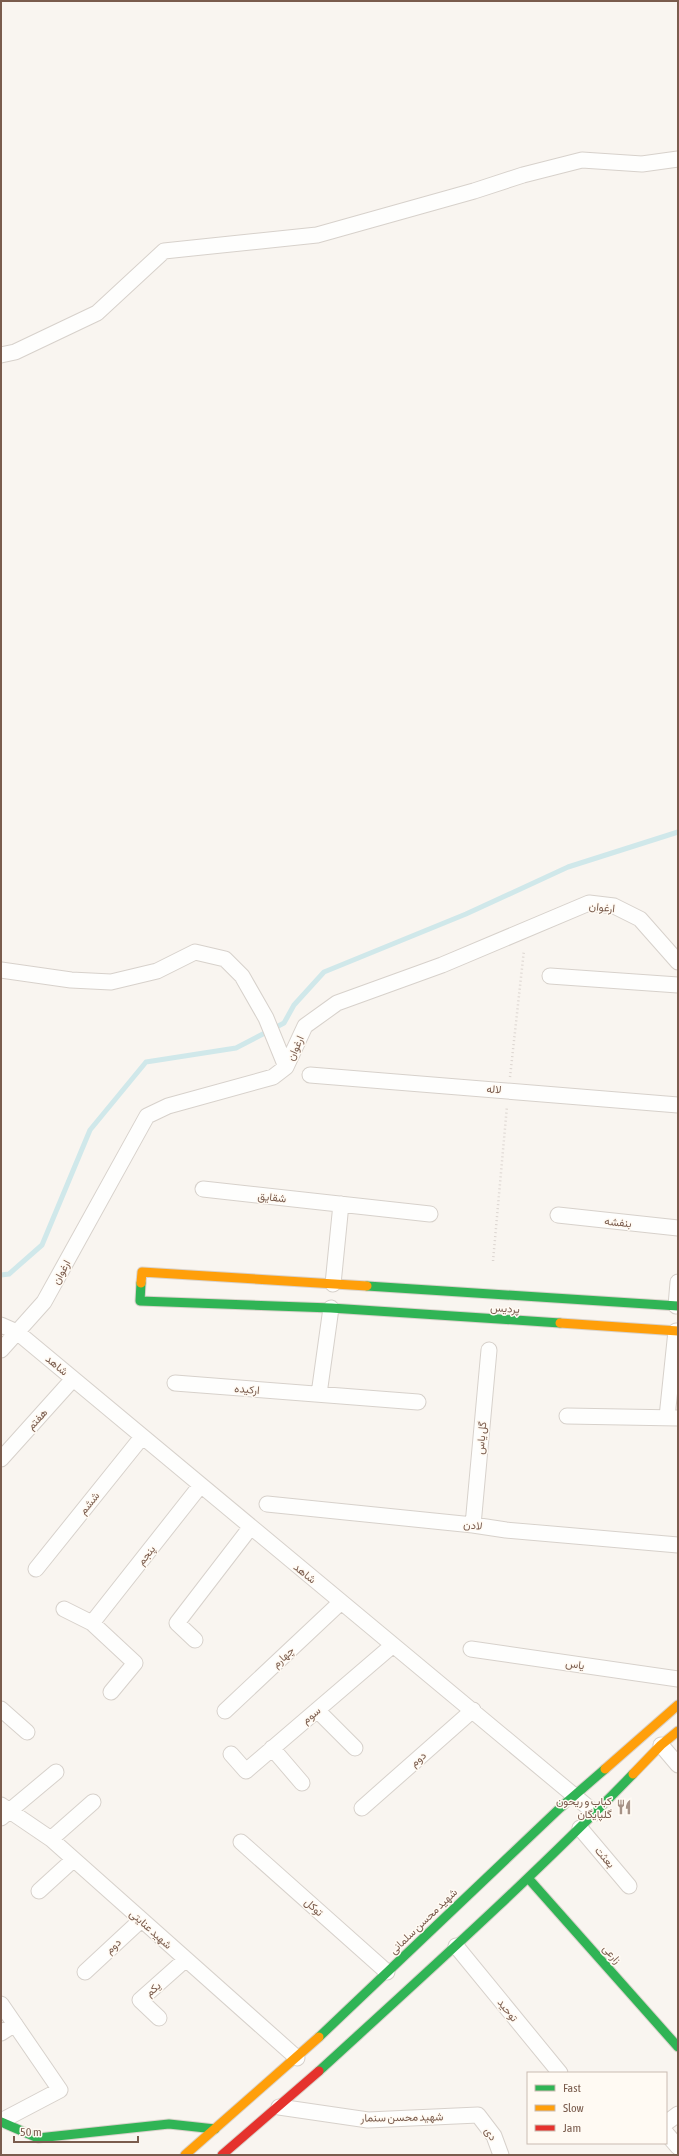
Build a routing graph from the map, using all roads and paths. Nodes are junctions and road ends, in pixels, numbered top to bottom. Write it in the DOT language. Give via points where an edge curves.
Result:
graph roads {
  1 [pos="678,159"];
  2 [pos="1,355"];
  3 [pos="678,962"];
  4 [pos="1,970"];
  5 [pos="550,976"];
  6 [pos="678,985"];
  7 [pos="286,1068"];
  8 [pos="310,1075"];
  9 [pos="678,1105"];
  10 [pos="203,1189"];
  11 [pos="341,1204"];
  12 [pos="430,1214"];
  13 [pos="558,1215"];
  14 [pos="678,1228"];
  15 [pos="678,1282"];
  16 [pos="333,1284"];
  17 [pos="677,1306"];
  18 [pos="331,1308"];
  19 [pos="1,1325"];
  20 [pos="677,1331"];
  21 [pos="17,1332"];
  22 [pos="1,1350"];
  23 [pos="489,1350"];
  24 [pos="73,1379"];
  25 [pos="175,1383"];
  26 [pos="319,1394"];
  27 [pos="418,1402"];
  28 [pos="567,1416"];
  29 [pos="673,1418"];
  30 [pos="142,1437"];
  31 [pos="1,1459"];
  32 [pos="200,1486"];
  33 [pos="267,1504"];
  34 [pos="473,1525"];
  35 [pos="250,1528"];
  36 [pos="678,1545"];
  37 [pos="36,1569"];
  38 [pos="341,1602"];
  39 [pos="64,1609"];
  40 [pos="92,1623"];
  41 [pos="195,1640"];
  42 [pos="394,1645"];
  43 [pos="471,1649"];
  44 [pos="678,1679"];
  45 [pos="111,1692"];
  46 [pos="678,1705"];
  47 [pos="1,1709"];
  48 [pos="317,1710"];
  49 [pos="473,1710"];
  50 [pos="224,1711"];
  51 [pos="678,1731"];
  52 [pos="27,1732"];
  53 [pos="661,1745"];
  54 [pos="272,1748"];
  55 [pos="355,1748"];
  56 [pos="231,1754"];
  57 [pos="678,1765"];
  58 [pos="56,1772"];
  59 [pos="302,1782"];
  60 [pos="574,1796"];
  61 [pos="93,1802"];
  62 [pos="362,1808"];
  63 [pos="3,1812"];
  64 [pos="595,1813"];
  65 [pos="580,1828"];
  66 [pos="51,1839"];
  67 [pos="241,1842"];
  68 [pos="73,1860"];
  69 [pos="528,1878"];
  70 [pos="630,1886"];
  71 [pos="39,1891"];
  72 [pos="141,1920"];
  73 [pos="456,1946"];
  74 [pos="185,1960"];
  75 [pos="85,1972"];
  76 [pos="387,1972"];
  77 [pos="1,2004"];
  78 [pos="159,2018"];
  79 [pos="15,2024"];
  80 [pos="1,2033"];
  81 [pos="678,2047"];
  82 [pos="296,2058"];
  83 [pos="559,2072"];
  84 [pos="279,2107"];
  85 [pos="478,2114"];
  86 [pos="678,2114"];
  87 [pos="1,2121"];
  88 [pos="667,2122"];
  89 [pos="215,2129"];
  90 [pos="667,2134"];
  91 [pos="678,2147"];
  92 [pos="185,2155"];
  93 [pos="222,2155"];
  94 [pos="501,2155"];
  1 -- 2 [label="street" via="642,164 582,160 317,235 164,251 97,313 15,352"];
  3 -- 7 [label="street, ارغوان" via="640,919 614,906 589,903 442,965 337,1002 305,1026"];
  4 -- 7 [label="street" via="71,980 111,982 157,971 195,952 225,959 242,976 266,1018"];
  5 -- 6 [label="street"];
  7 -- 21 [label="street, ارغوان" via="273,1077 168,1106 147,1116 44,1302"];
  8 -- 9 [label="street, لاله"];
  10 -- 11 [label="street, شقایق"];
  11 -- 12 [label="street, شقایق"];
  11 -- 16 [label="street"];
  13 -- 14 [label="street, بنفشه"];
  15 -- 17 [label="street"];
  16 -- 17 [label="street, پردیس"];
  16 -- 18 [label="street"];
  16 -- 18 [label="street, پردیس" via="142,1272 140,1300"];
  17 -- 20 [label="street"];
  18 -- 20 [label="street, پردیس"];
  18 -- 26 [label="street"];
  19 -- 21 [label="street, شاهد"];
  20 -- 29 [label="street"];
  21 -- 22 [label="street, ارغوان"];
  21 -- 24 [label="street, شاهد"];
  23 -- 34 [label="street, گل یاس"];
  24 -- 30 [label="street, شاهد"];
  24 -- 31 [label="street, هفتم"];
  25 -- 26 [label="street, ارکیده"];
  26 -- 27 [label="street, ارکیده"];
  28 -- 29 [label="street"];
  30 -- 32 [label="street, شاهد"];
  30 -- 37 [label="street, ششم"];
  32 -- 35 [label="street, شاهد"];
  32 -- 40 [label="street, پنجم"];
  33 -- 34 [label="street, لادن"];
  34 -- 36 [label="street, لادن"];
  35 -- 38 [label="street, شاهد"];
  35 -- 41 [label="street" via="177,1623"];
  38 -- 42 [label="street, شاهد"];
  38 -- 50 [label="street, چهارم"];
  39 -- 40 [label="street"];
  40 -- 45 [label="street" via="135,1663"];
  42 -- 48 [label="street, سوم"];
  42 -- 49 [label="street, شاهد"];
  43 -- 44 [label="street, یاس"];
  46 -- 60 [label="street, شهید محسن سلمانی"];
  47 -- 52 [label="street"];
  48 -- 54 [label="street, سوم"];
  48 -- 55 [label="street"];
  49 -- 60 [label="street, شاهد"];
  49 -- 62 [label="street, دوم"];
  51 -- 53 [label="street"];
  53 -- 57 [label="street"];
  53 -- 64 [label="street"];
  54 -- 56 [label="street, سوم" via="246,1771"];
  54 -- 59 [label="street"];
  58 -- 63 [label="street"];
  60 -- 64 [label="street, شاهد"];
  60 -- 76 [label="street, شهید محسن سلمانی"];
  61 -- 66 [label="street"];
  63 -- 66 [label="street, شهید عنایتی"];
  64 -- 65 [label="street"];
  65 -- 69 [label="street"];
  65 -- 70 [label="street, بعثت"];
  66 -- 68 [label="street, شهید عنایتی"];
  67 -- 76 [label="street, توکل"];
  68 -- 71 [label="street"];
  68 -- 72 [label="street, شهید عنایتی"];
  69 -- 73 [label="street"];
  69 -- 81 [label="street, زارعی"];
  72 -- 74 [label="street, شهید عنایتی"];
  72 -- 75 [label="street, دوم"];
  73 -- 83 [label="street, توحید"];
  73 -- 84 [label="street"];
  74 -- 78 [label="street, یکم" via="140,2000"];
  74 -- 82 [label="street, شهید عنایتی"];
  76 -- 82 [label="street, شهید محسن سلمانی"];
  77 -- 79 [label="street"];
  79 -- 80 [label="street"];
  79 -- 87 [label="street" via="60,2090"];
  82 -- 89 [label="street, شهید محسن سلمانی"];
  84 -- 85 [label="street, شهید محسن سنمار" via="368,2120"];
  84 -- 93 [label="street"];
  85 -- 94 [label="street, دی" via="494,2136"];
  86 -- 88 [label="street"];
  87 -- 89 [label="street" via="38,2138 169,2124"];
  89 -- 92 [label="street, شهید محسن سلمانی"];
  90 -- 91 [label="street"];
}
